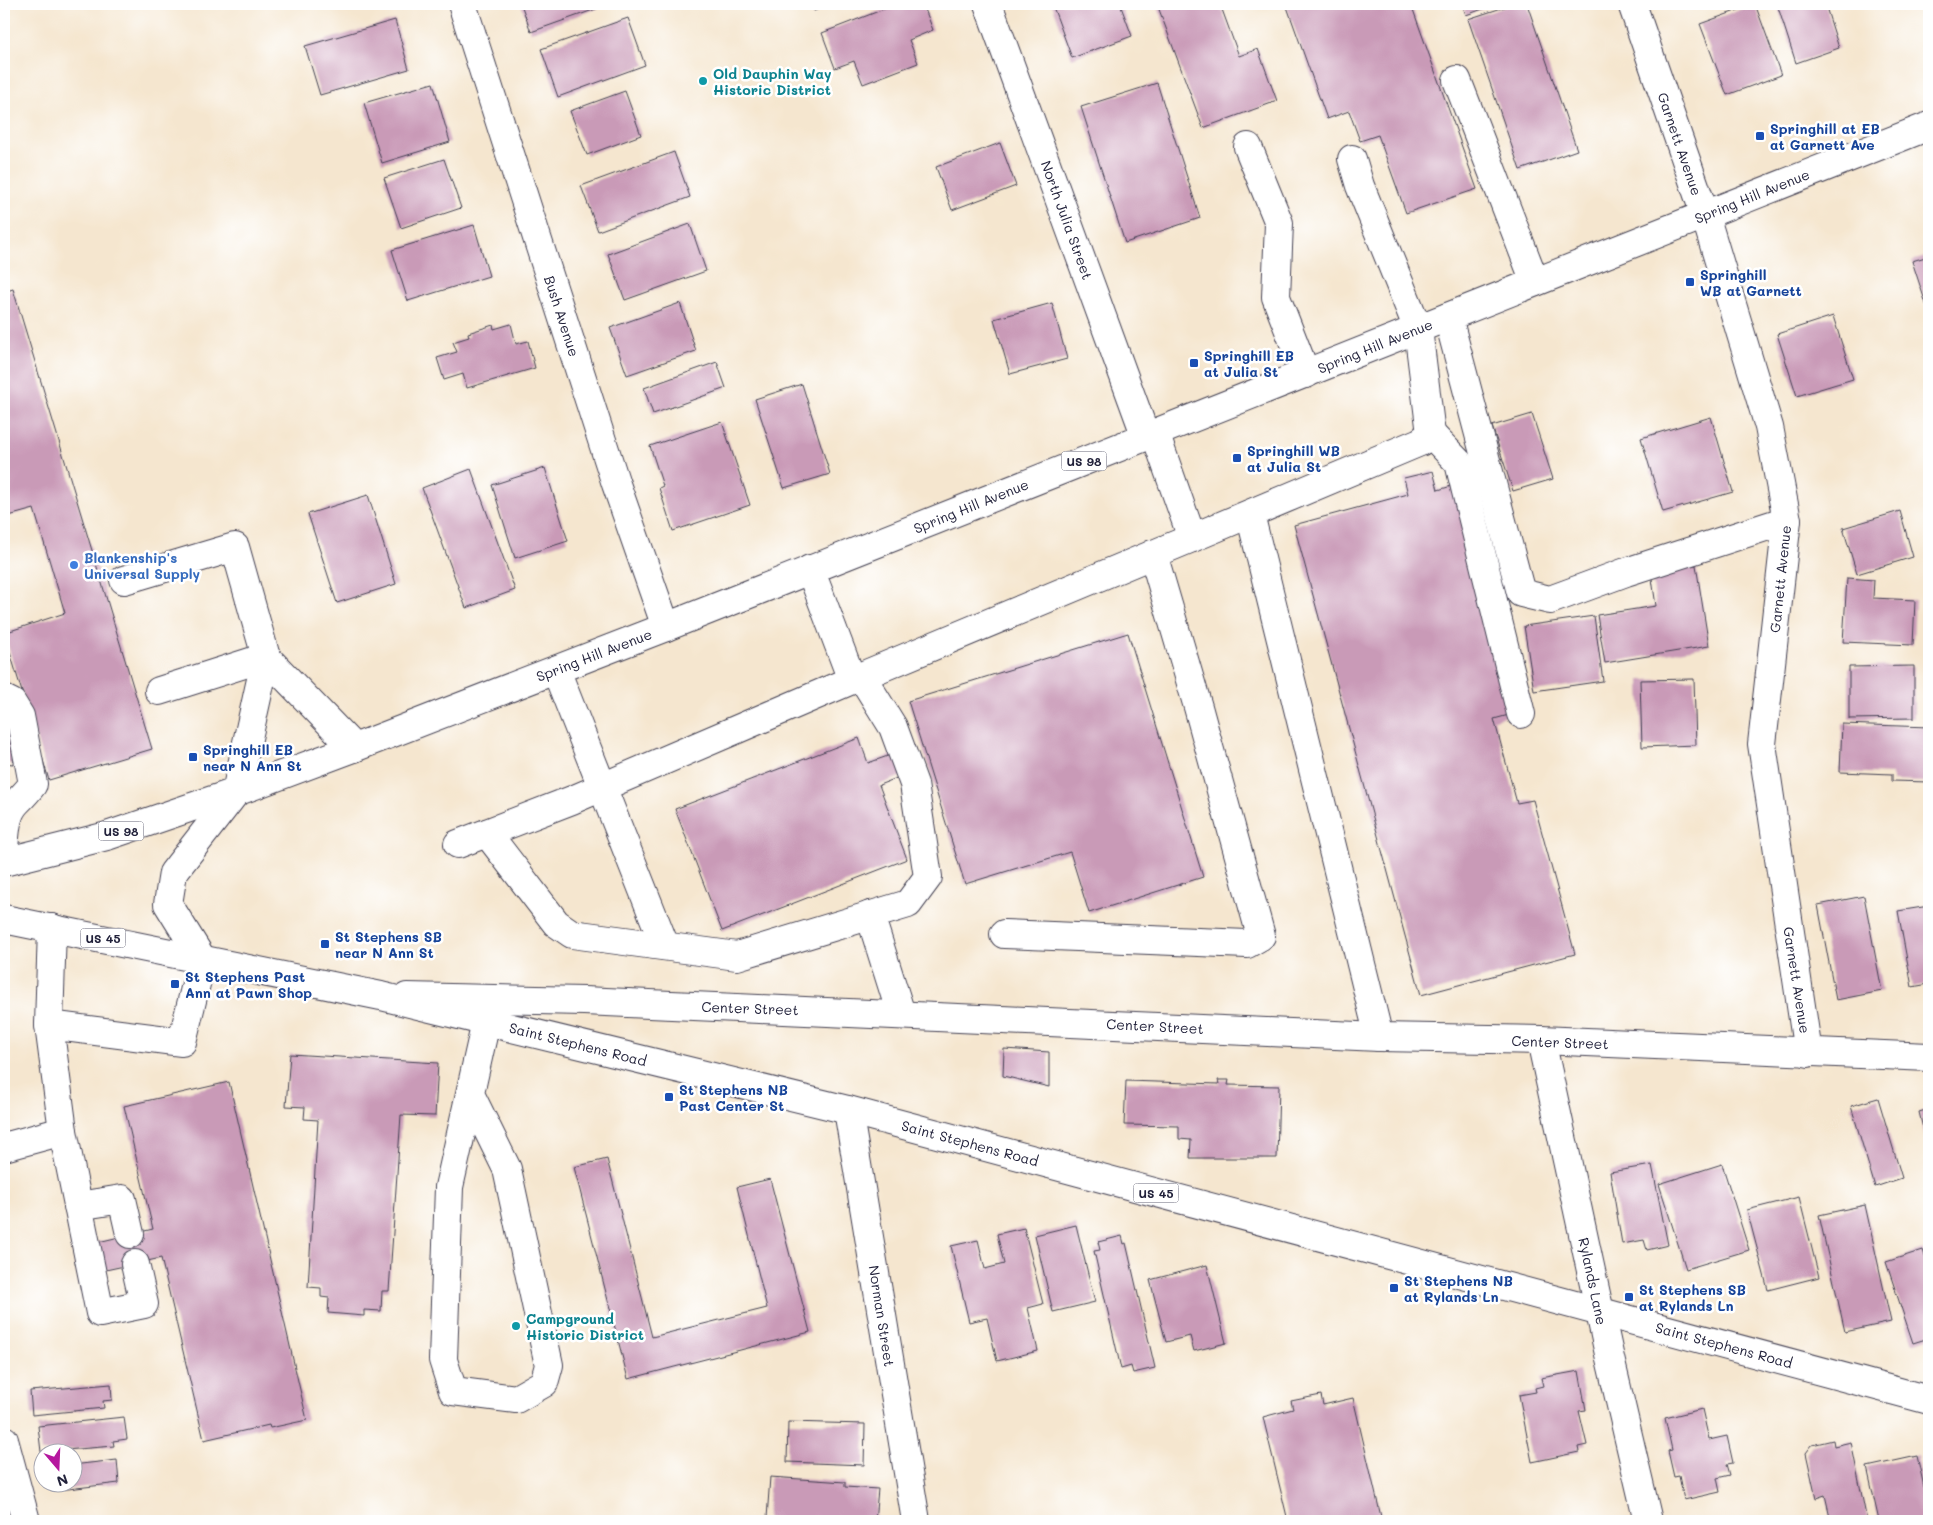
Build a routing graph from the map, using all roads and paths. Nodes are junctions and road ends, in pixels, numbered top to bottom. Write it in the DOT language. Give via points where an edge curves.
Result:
graph roads {
  1 [pos="462,4"];
  2 [pos="988,4"];
  3 [pos="1632,4"];
  4 [pos="1457,80"];
  5 [pos="1929,126"];
  6 [pos="1248,147"];
  7 [pos="1352,159"];
  8 [pos="1705,215"];
  9 [pos="1535,282"];
  10 [pos="1448,317"];
  11 [pos="1418,329"];
  12 [pos="1306,374"];
  13 [pos="1431,434"];
  14 [pos="1151,435"];
  15 [pos="1250,514"];
  16 [pos="1787,520"];
  17 [pos="1192,538"];
  18 [pos="1153,554"];
  19 [pos="810,569"];
  20 [pos="124,580"];
  21 [pos="666,627"];
  22 [pos="266,657"];
  23 [pos="556,670"];
  24 [pos="857,678"];
  25 [pos="159,691"];
  26 [pos="4,699"];
  27 [pos="1521,714"];
  28 [pos="354,748"];
  29 [pos="602,788"];
  30 [pos="236,792"];
  31 [pos="487,833"];
  32 [pos="458,844"];
  33 [pos="4,847"];
  34 [pos="4,862"];
  35 [pos="870,915"];
  36 [pos="4,919"];
  37 [pos="52,928"];
  38 [pos="1004,934"];
  39 [pos="665,946"];
  40 [pos="202,959"];
  41 [pos="381,996"];
  42 [pos="901,1014"];
  43 [pos="486,1022"];
  44 [pos="49,1025"];
  45 [pos="1379,1037"];
  46 [pos="1541,1040"];
  47 [pos="1808,1053"];
  48 [pos="1929,1057"];
  49 [pos="470,1094"];
  50 [pos="848,1110"];
  51 [pos="63,1131"];
  52 [pos="4,1147"];
  53 [pos="78,1206"];
  54 [pos="130,1234"];
  55 [pos="136,1264"];
  56 [pos="1600,1312"];
  57 [pos="1929,1400"];
  58 [pos="4,1440"];
  59 [pos="26,1521"];
  60 [pos="916,1521"];
  61 [pos="1648,1521"];
  1 -- 21 [label="street, Bush Avenue" via="616,484"];
  2 -- 14 [label="street, North Julia Street"];
  3 -- 8 [label="street, Garnett Avenue"];
  4 -- 9 [label="street"];
  5 -- 8 [label="street, Spring Hill Avenue / US 98"];
  6 -- 12 [label="street" via="1278,223 1276,297"];
  7 -- 11 [label="street"];
  8 -- 9 [label="street, Spring Hill Avenue / US 98"];
  8 -- 16 [label="street, Garnett Avenue" via="1769,427"];
  9 -- 10 [label="street, Spring Hill Avenue / US 98"];
  10 -- 11 [label="street, Spring Hill Avenue / US 98"];
  10 -- 16 [label="street" via="1521,593 1550,600"];
  11 -- 12 [label="street, Spring Hill Avenue / US 98"];
  11 -- 13 [label="street"];
  12 -- 14 [label="street, Spring Hill Avenue / US 98"];
  13 -- 15 [label="street" via="1420,442"];
  13 -- 27 [label="street" via="1459,463"];
  14 -- 17 [label="street, North Julia Street"];
  14 -- 19 [label="street, Spring Hill Avenue / US 98"];
  15 -- 17 [label="street"];
  15 -- 45 [label="street"];
  16 -- 47 [label="street, Garnett Avenue" via="1762,744"];
  17 -- 18 [label="street"];
  18 -- 24 [label="street"];
  18 -- 38 [label="street" via="1261,936 1247,944"];
  19 -- 21 [label="street, Spring Hill Avenue / US 98"];
  19 -- 24 [label="street"];
  20 -- 22 [label="street" via="234,547"];
  21 -- 23 [label="street, Spring Hill Avenue / US 98"];
  22 -- 25 [label="street"];
  22 -- 28 [label="street"];
  22 -- 30 [label="street"];
  23 -- 28 [label="street, Spring Hill Avenue / US 98"];
  23 -- 29 [label="street"];
  24 -- 29 [label="street"];
  24 -- 35 [label="street" via="893,727 914,784 928,877 908,904"];
  26 -- 33 [label="street" via="12,703 20,716 33,784 7,818"];
  28 -- 30 [label="street, Spring Hill Avenue / US 98"];
  29 -- 31 [label="street"];
  29 -- 39 [label="street"];
  30 -- 34 [label="street, Spring Hill Avenue / US 98" via="107,836"];
  30 -- 40 [label="street" via="173,873 168,904"];
  31 -- 32 [label="street"];
  31 -- 39 [label="street" via="556,923 572,934"];
  35 -- 39 [label="street" via="737,956"];
  35 -- 42 [label="street"];
  36 -- 37 [label="street, Saint Stephens Road / US 45"];
  37 -- 40 [label="street, Saint Stephens Road / US 45"];
  37 -- 44 [label="street"];
  40 -- 41 [label="street, Saint Stephens Road / US 45"];
  40 -- 44 [label="street" via="182,1042"];
  41 -- 42 [label="street, Center Street"];
  41 -- 43 [label="street, Saint Stephens Road / US 45"];
  42 -- 45 [label="street, Center Street"];
  43 -- 49 [label="street"];
  43 -- 50 [label="street, Saint Stephens Road / US 45"];
  44 -- 51 [label="street"];
  45 -- 46 [label="street, Center Street"];
  46 -- 47 [label="street, Center Street"];
  46 -- 56 [label="street, Rylands Lane"];
  47 -- 48 [label="street, Center Street"];
  49 -- 49 [label="street" via="449,1187 444,1360 453,1391 516,1399 544,1384 549,1365 507,1169"];
  50 -- 56 [label="street, Saint Stephens Road / US 45"];
  50 -- 60 [label="street, Norman Street"];
  51 -- 52 [label="street"];
  51 -- 53 [label="street"];
  53 -- 54 [label="street" via="122,1199"];
  53 -- 55 [label="street" via="100,1313 144,1304"];
  56 -- 57 [label="street, Saint Stephens Road / US 45"];
  56 -- 61 [label="street, Rylands Lane"];
  58 -- 59 [label="street"];
}
